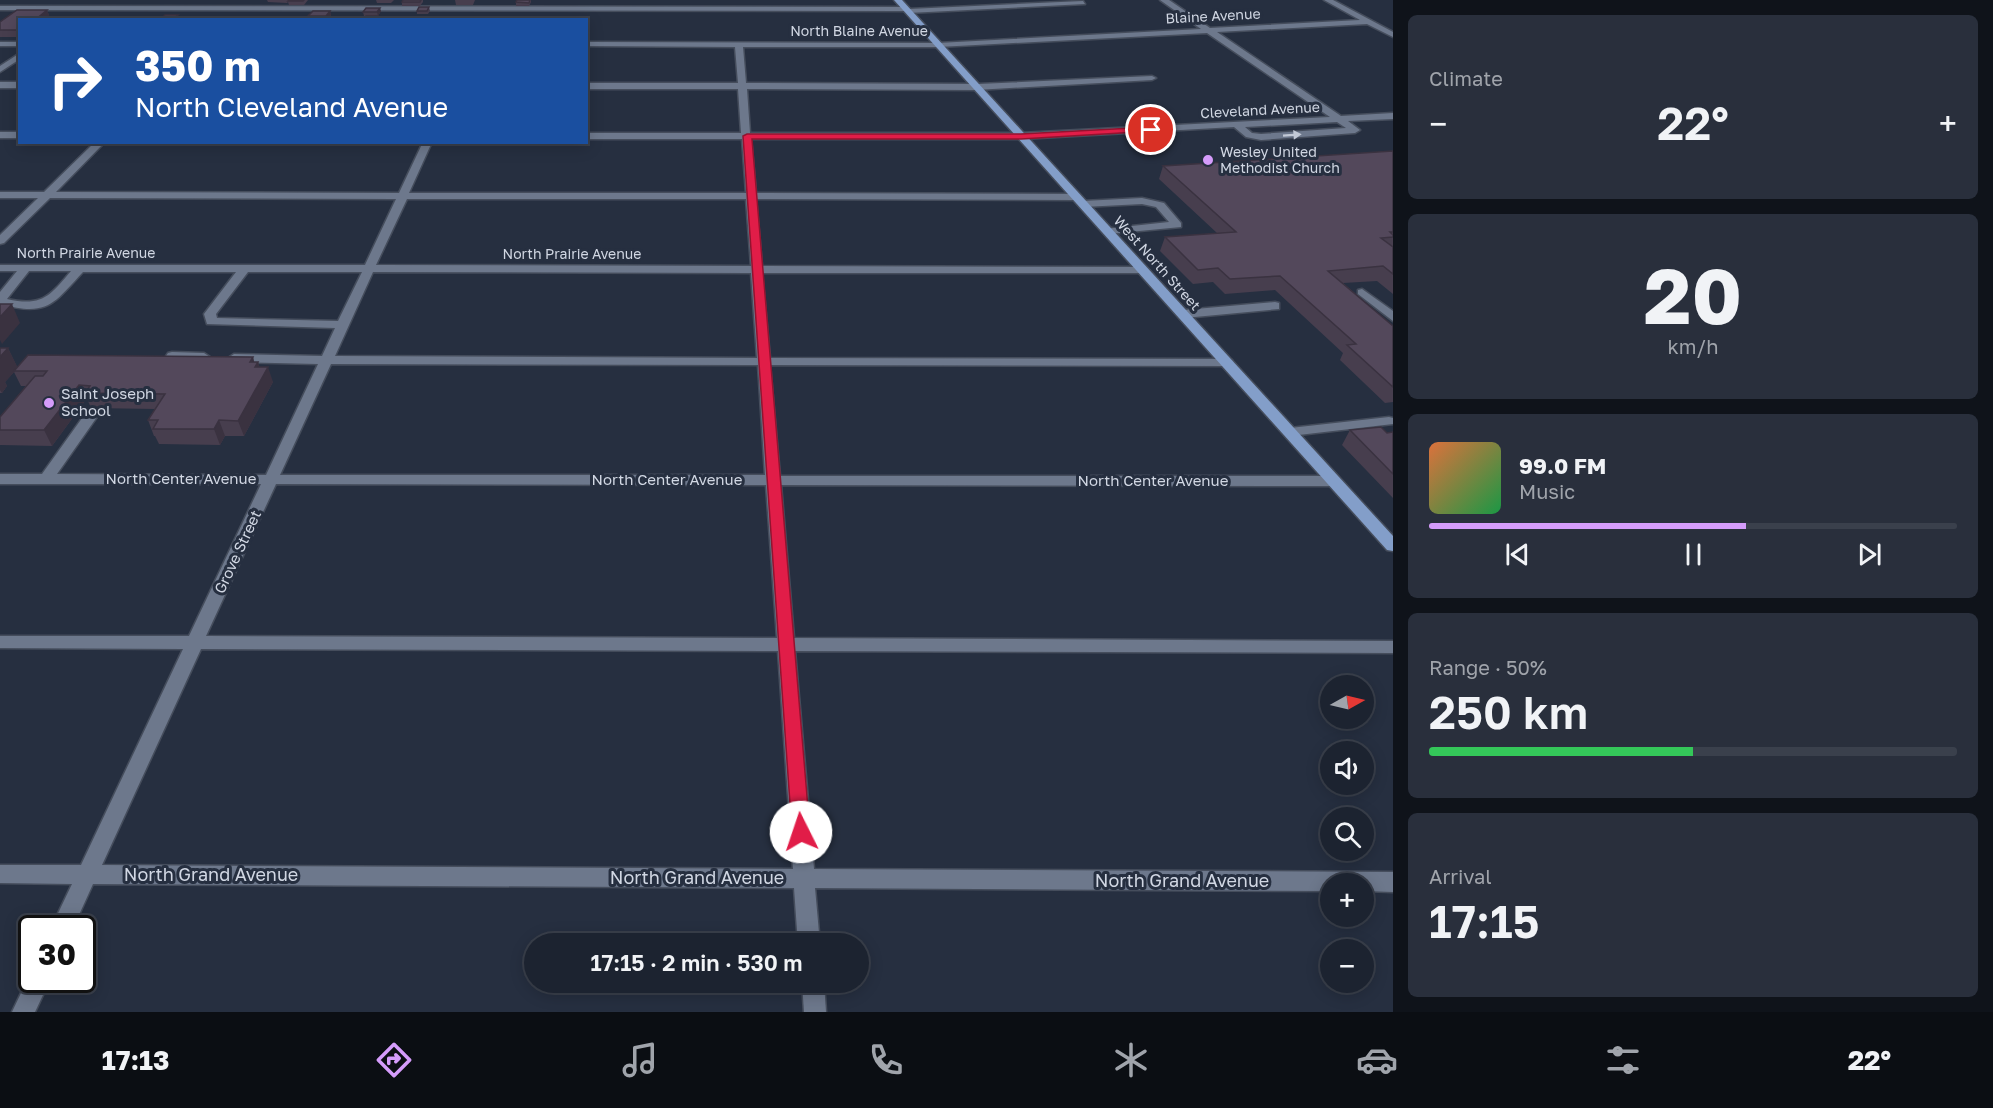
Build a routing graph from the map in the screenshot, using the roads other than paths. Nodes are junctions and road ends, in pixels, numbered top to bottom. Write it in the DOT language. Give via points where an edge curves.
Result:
graph roads {
  1 [pos="95,0"];
  2 [pos="248,0"];
  3 [pos="494,0"];
  4 [pos="898,0"];
  5 [pos="1164,0"];
  6 [pos="1328,0"];
  7 [pos="1083,3"];
  8 [pos="0,8"];
  9 [pos="84,8"];
  10 [pos="239,8"];
  11 [pos="490,9"];
  12 [pos="907,10"];
  13 [pos="71,18"];
  14 [pos="230,18"];
  15 [pos="486,18"];
  16 [pos="1368,22"];
  17 [pos="1207,30"];
  18 [pos="1132,34"];
  19 [pos="1393,35"];
  20 [pos="0,44"];
  21 [pos="18,44"];
  22 [pos="588,44"];
  23 [pos="740,45"];
  24 [pos="938,45"];
  25 [pos="18,57"];
  26 [pos="0,70"];
  27 [pos="1152,78"];
  28 [pos="0,85"];
  29 [pos="18,85"];
  30 [pos="588,86"];
  31 [pos="743,86"];
  32 [pos="976,87"];
  33 [pos="1393,116"];
  34 [pos="1339,120"];
  35 [pos="1237,125"];
  36 [pos="0,135"];
  37 [pos="18,135"];
  38 [pos="588,136"];
  39 [pos="747,136"];
  40 [pos="1021,136"];
  41 [pos="99,144"];
  42 [pos="427,144"];
  43 [pos="0,195"];
  44 [pos="48,195"];
  45 [pos="404,195"];
  46 [pos="752,196"];
  47 [pos="1080,200"];
  48 [pos="1108,231"];
  49 [pos="0,242"];
  50 [pos="0,268"];
  51 [pos="26,268"];
  52 [pos="80,268"];
  53 [pos="245,268"];
  54 [pos="369,268"];
  55 [pos="757,269"];
  56 [pos="1143,270"];
  57 [pos="1362,292"];
  58 [pos="1275,306"];
  59 [pos="1184,314"];
  60 [pos="1393,317"];
  61 [pos="343,326"];
  62 [pos="172,356"];
  63 [pos="327,360"];
  64 [pos="764,361"];
  65 [pos="1227,363"];
  66 [pos="90,417"];
  67 [pos="1389,421"];
  68 [pos="1290,432"];
  69 [pos="0,479"];
  70 [pos="46,479"];
  71 [pos="272,479"];
  72 [pos="774,480"];
  73 [pos="1334,481"];
  74 [pos="1393,546"];
  75 [pos="0,642"];
  76 [pos="195,643"];
  77 [pos="786,645"];
  78 [pos="1393,647"];
  79 [pos="0,874"];
  80 [pos="87,874"];
  81 [pos="804,879"];
  82 [pos="1393,882"];
  83 [pos="68,915"];
  84 [pos="809,933"];
  85 [pos="32,993"];
  86 [pos="814,993"];
  87 [pos="23,1012"];
  88 [pos="815,1012"];
  1 -- 9 [label="street"];
  2 -- 10 [label="street"];
  3 -- 11 [label="street"];
  4 -- 12 [label="main road, West North Street"];
  5 -- 17 [label="street"];
  6 -- 16 [label="street"];
  7 -- 12 [label="street"];
  8 -- 9 [label="street"];
  9 -- 10 [label="street"];
  9 -- 13 [label="street"];
  10 -- 11 [label="street"];
  10 -- 14 [label="street"];
  11 -- 12 [label="street"];
  11 -- 15 [label="street"];
  12 -- 24 [label="main road, West North Street"];
  16 -- 17 [label="street, Blaine Avenue"];
  16 -- 19 [label="street"];
  17 -- 18 [label="street, Blaine Avenue"];
  17 -- 34 [label="street"];
  18 -- 24 [label="street, North Blaine Avenue"];
  20 -- 21 [label="street"];
  22 -- 23 [label="street, North Blaine Avenue"];
  23 -- 24 [label="street, North Blaine Avenue"];
  23 -- 31 [label="street"];
  24 -- 32 [label="main road, West North Street"];
  25 -- 26 [label="street"];
  27 -- 32 [label="street"];
  28 -- 29 [label="street"];
  30 -- 31 [label="street"];
  31 -- 32 [label="street"];
  31 -- 39 [label="street"];
  32 -- 40 [label="main road, West North Street"];
  33 -- 34 [label="street, Cleveland Avenue"];
  34 -- 35 [label="street, Cleveland Avenue"];
  35 -- 34 [label="street, one-way" via="1249,135 1261,137 1355,130"];
  35 -- 40 [label="street, Cleveland Avenue"];
  36 -- 37 [label="street"];
  38 -- 39 [label="street, Cleveland Avenue"];
  39 -- 40 [label="street, Cleveland Avenue"];
  39 -- 46 [label="street"];
  40 -- 47 [label="main road, West North Street"];
  41 -- 44 [label="street"];
  42 -- 45 [label="street, Grove Street"];
  43 -- 44 [label="street"];
  44 -- 45 [label="street"];
  44 -- 49 [label="street"];
  45 -- 46 [label="street"];
  45 -- 54 [label="street, Grove Street"];
  46 -- 47 [label="street"];
  46 -- 55 [label="street"];
  47 -- 48 [label="main road, West North Street"];
  47 -- 48 [label="street" via="1160,205 1178,225"];
  48 -- 56 [label="main road, West North Street"];
  50 -- 51 [label="street, North Prairie Avenue"];
  51 -- 52 [label="street, North Prairie Avenue"];
  51 -- 52 [label="street" via="0,300 39,305 47,302"];
  52 -- 53 [label="street, North Prairie Avenue"];
  53 -- 54 [label="street, North Prairie Avenue"];
  53 -- 61 [label="street" via="210,314 210,321"];
  54 -- 55 [label="street, North Prairie Avenue"];
  54 -- 61 [label="street, Grove Street"];
  55 -- 56 [label="street, North Prairie Avenue"];
  55 -- 64 [label="street"];
  56 -- 59 [label="main road, West North Street"];
  57 -- 60 [label="street"];
  58 -- 59 [label="street"];
  59 -- 65 [label="main road, West North Street"];
  61 -- 63 [label="street, Grove Street"];
  62 -- 63 [label="street"];
  63 -- 64 [label="street"];
  63 -- 71 [label="street, Grove Street"];
  64 -- 65 [label="street"];
  64 -- 72 [label="street"];
  65 -- 68 [label="main road, West North Street"];
  66 -- 70 [label="street"];
  67 -- 68 [label="street"];
  68 -- 73 [label="main road, West North Street"];
  69 -- 70 [label="street, North Center Avenue"];
  70 -- 71 [label="street, North Center Avenue"];
  71 -- 72 [label="street, North Center Avenue"];
  71 -- 76 [label="street, Grove Street"];
  72 -- 73 [label="street, North Center Avenue"];
  72 -- 77 [label="street"];
  73 -- 74 [label="main road, West North Street"];
  75 -- 76 [label="street"];
  76 -- 77 [label="street"];
  76 -- 80 [label="street, Grove Street"];
  77 -- 78 [label="street"];
  77 -- 81 [label="street"];
  79 -- 80 [label="street, North Grand Avenue"];
  80 -- 81 [label="street, North Grand Avenue"];
  80 -- 83 [label="street, Grove Street"];
  81 -- 82 [label="street, North Grand Avenue"];
  81 -- 84 [label="street"];
  85 -- 87 [label="street"];
  86 -- 88 [label="street"];
}
